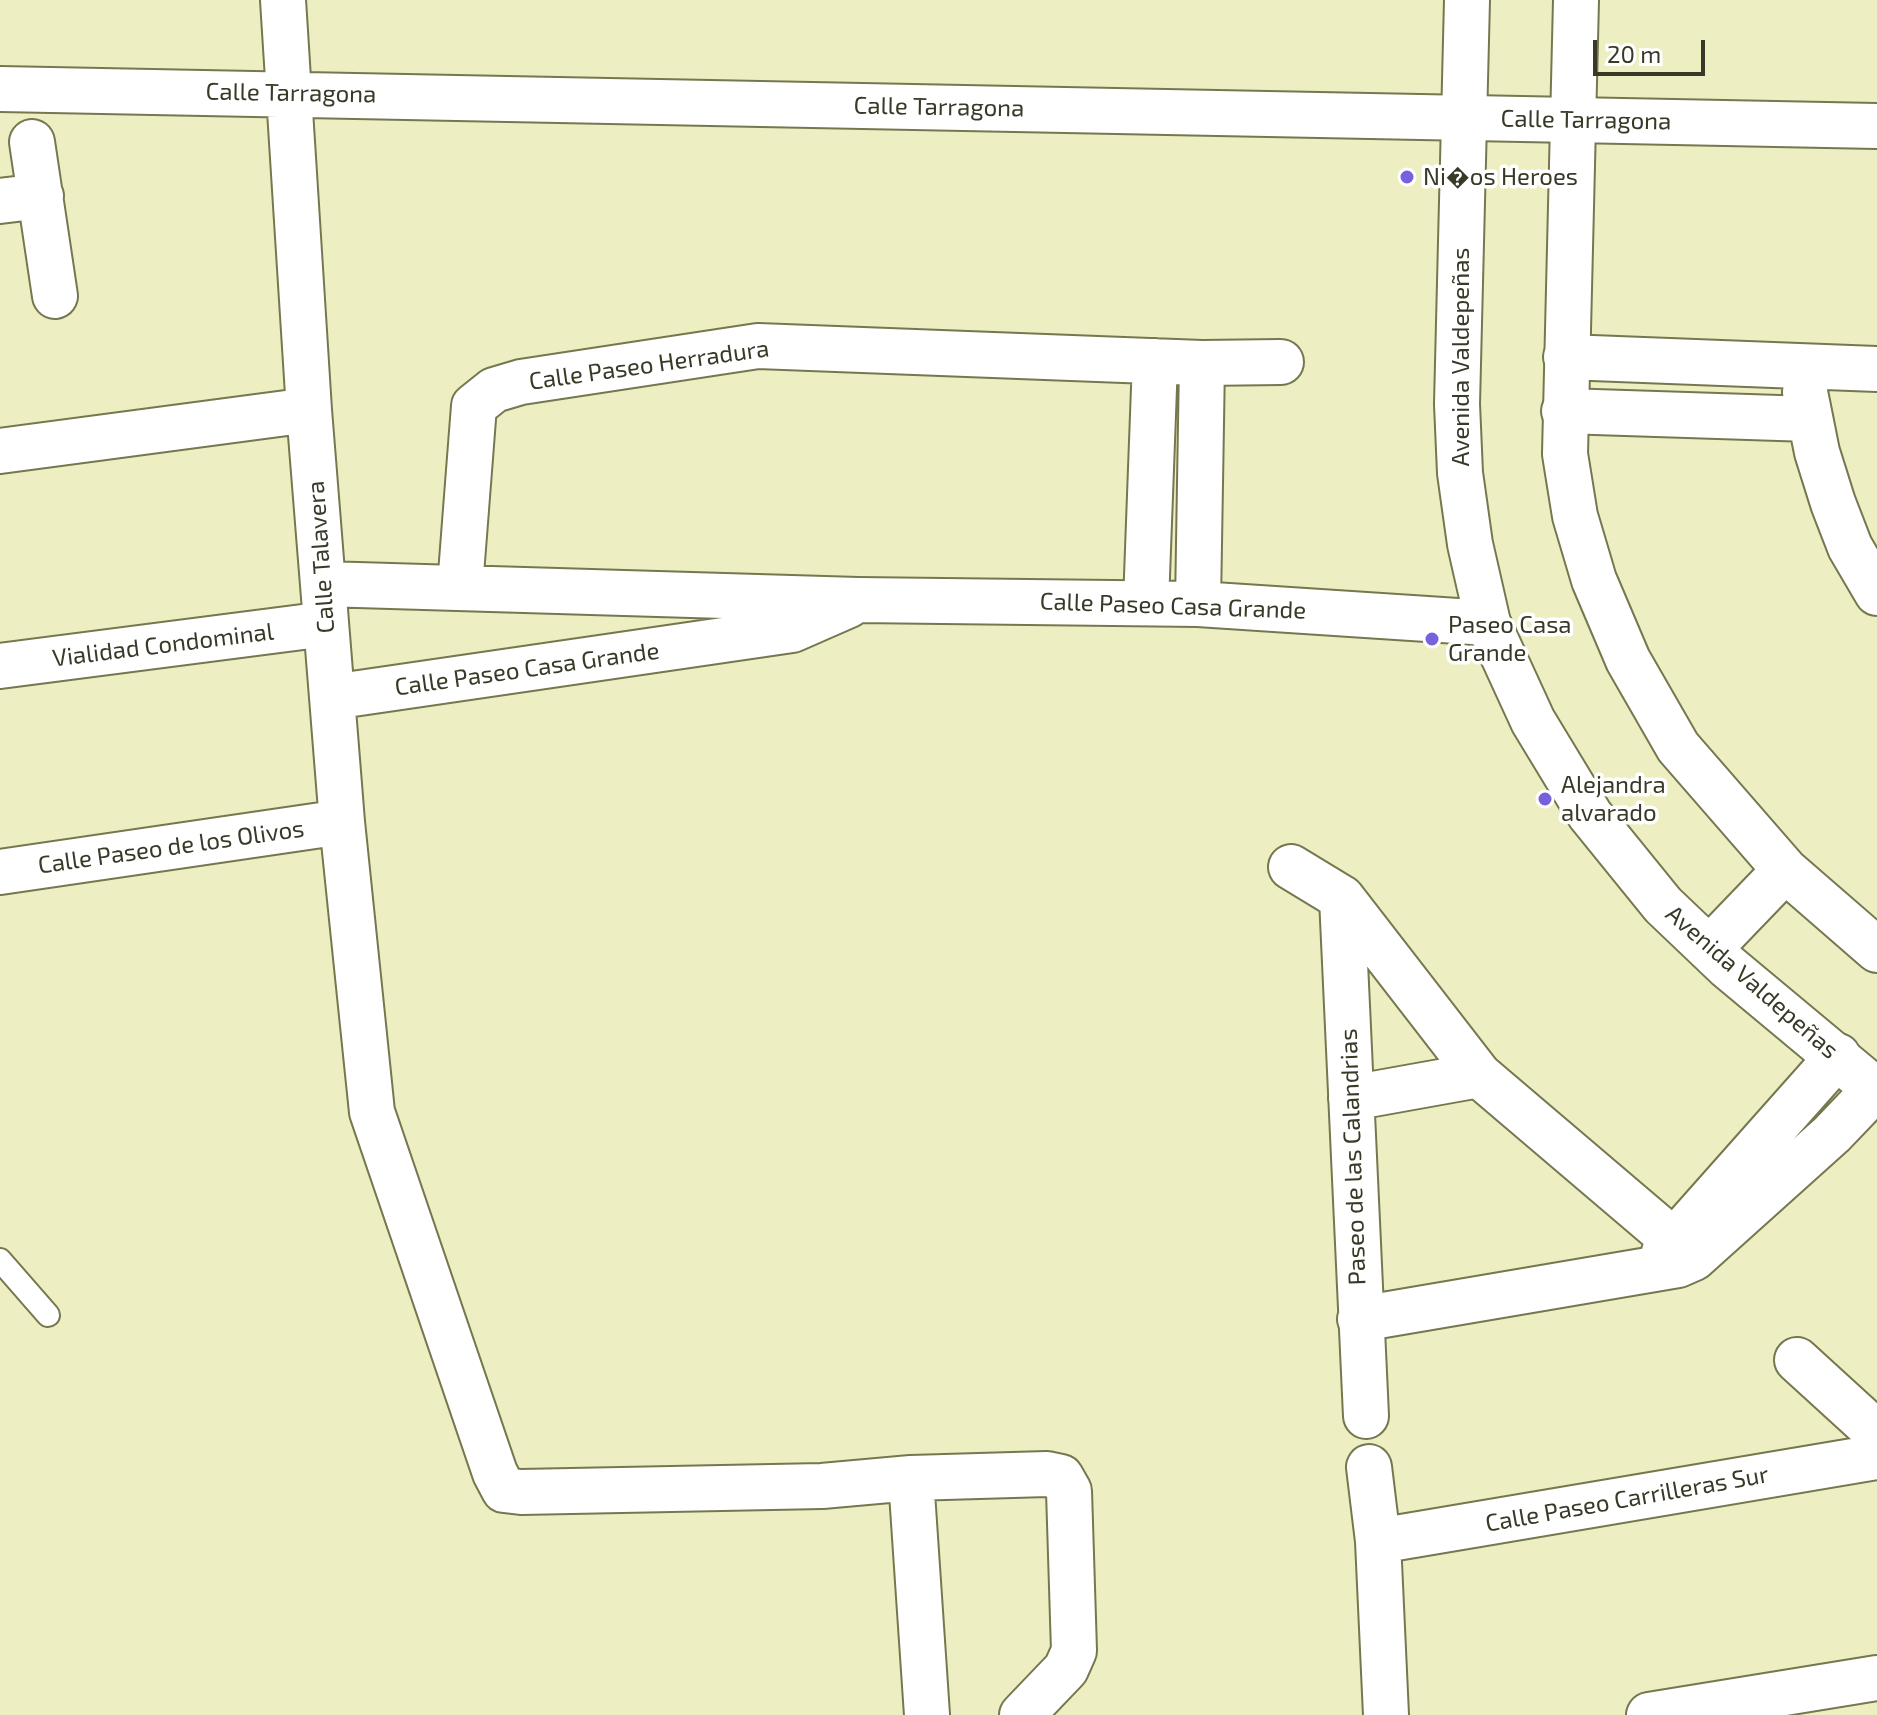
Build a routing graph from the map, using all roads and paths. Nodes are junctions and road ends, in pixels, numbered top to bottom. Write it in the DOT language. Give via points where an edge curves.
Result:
graph roads {
  1 [pos="283,0"];
  2 [pos="1467,0"];
  3 [pos="1576,0"];
  4 [pos="0,89"];
  5 [pos="287,93"];
  6 [pos="1464,118"];
  7 [pos="1573,120"];
  8 [pos="1877,126"];
  9 [pos="32,142"];
  10 [pos="20,198"];
  11 [pos="55,296"];
  12 [pos="1566,357"];
  13 [pos="1155,361"];
  14 [pos="1281,362"];
  15 [pos="1202,363"];
  16 [pos="1799,366"];
  17 [pos="1877,369"];
  18 [pos="309,410"];
  19 [pos="1564,411"];
  20 [pos="1810,419"];
  21 [pos="0,451"];
  22 [pos="460,587"];
  23 [pos="1876,590"];
  24 [pos="858,600"];
  25 [pos="1146,603"];
  26 [pos="325,604"];
  27 [pos="1198,604"];
  28 [pos="1488,623"];
  29 [pos="0,666"];
  30 [pos="332,697"];
  31 [pos="342,822"];
  32 [pos="1291,867"];
  33 [pos="1785,870"];
  34 [pos="0,872"];
  35 [pos="1342,898"];
  36 [pos="1709,949"];
  37 [pos="1877,950"];
  38 [pos="1838,1056"];
  39 [pos="1479,1075"];
  40 [pos="1876,1090"];
  41 [pos="1351,1098"];
  42 [pos="1675,1255"];
  43 [pos="0,1260"];
  44 [pos="48,1315"];
  45 [pos="1360,1319"];
  46 [pos="1797,1360"];
  47 [pos="1366,1416"];
  48 [pos="1877,1433"];
  49 [pos="1877,1457"];
  50 [pos="1369,1467"];
  51 [pos="911,1478"];
  52 [pos="1378,1541"];
  53 [pos="1877,1678"];
  54 [pos="927,1715"];
  55 [pos="1022,1715"];
  56 [pos="1386,1715"];
  57 [pos="1649,1715"];
  1 -- 5 [label="street, Calle Talavera"];
  2 -- 6 [label="street, Avenida Valdepeñas"];
  3 -- 7 [label="street"];
  4 -- 5 [label="street, Calle Tarragona"];
  5 -- 6 [label="street, Calle Tarragona"];
  5 -- 18 [label="street, Calle Talavera"];
  6 -- 7 [label="street, Calle Tarragona"];
  6 -- 28 [label="street, Avenida Valdepeñas" via="1460,473"];
  7 -- 8 [label="street, Calle Tarragona"];
  7 -- 12 [label="street"];
  9 -- 10 [label="street"];
  10 -- 11 [label="street"];
  12 -- 16 [label="street"];
  12 -- 19 [label="street"];
  13 -- 15 [label="street, Calle Paseo Herradura"];
  13 -- 22 [label="street, Calle Paseo Herradura" via="758,346 494,390 474,406"];
  13 -- 25 [label="street"];
  14 -- 15 [label="street, Calle Paseo Herradura"];
  15 -- 27 [label="street"];
  16 -- 17 [label="street"];
  16 -- 20 [label="street"];
  18 -- 21 [label="street"];
  18 -- 26 [label="street, Calle Talavera"];
  19 -- 20 [label="street"];
  19 -- 33 [label="street" via="1575,516 1594,580 1628,660 1678,747"];
  20 -- 23 [label="street" via="1833,503 1850,547"];
  22 -- 24 [label="street, Calle Paseo Casa Grande"];
  22 -- 26 [label="street, Calle Paseo Casa Grande"];
  24 -- 25 [label="street, Calle Paseo Casa Grande"];
  24 -- 30 [label="street, Calle Paseo Casa Grande" via="792,630"];
  25 -- 27 [label="street, Calle Paseo Casa Grande"];
  26 -- 29 [label="street, Vialidad Condominal"];
  26 -- 30 [label="street, Calle Talavera"];
  27 -- 28 [label="street, Calle Paseo Casa Grande"];
  28 -- 36 [label="street, Avenida Valdepeñas" via="1533,721 1590,815 1663,905"];
  30 -- 31 [label="street, Calle Talavera"];
  31 -- 34 [label="street, Calle Paseo de los Olivos"];
  31 -- 51 [label="street, Calle Talavera" via="372,1112 504,1490 822,1486"];
  32 -- 35 [label="street"];
  33 -- 36 [label="street"];
  33 -- 37 [label="street"];
  35 -- 39 [label="street"];
  35 -- 41 [label="street, Paseo de las Calandrias"];
  36 -- 38 [label="street, Avenida Valdepeñas"];
  38 -- 40 [label="street, Avenida Valdepeñas"];
  38 -- 42 [label="street"];
  39 -- 41 [label="street"];
  39 -- 42 [label="street"];
  40 -- 42 [label="street" via="1832,1134"];
  41 -- 45 [label="street, Paseo de las Calandrias"];
  42 -- 45 [label="street"];
  43 -- 44 [label="lane"];
  45 -- 47 [label="street, Paseo de las Calandrias"];
  46 -- 48 [label="street"];
  49 -- 52 [label="street, Calle Paseo Carrilleras Sur"];
  50 -- 52 [label="street"];
  51 -- 54 [label="street"];
  51 -- 55 [label="street" via="1047,1474 1061,1477 1069,1491 1074,1651 1066,1669"];
  52 -- 56 [label="street"];
  53 -- 57 [label="street"];
}
